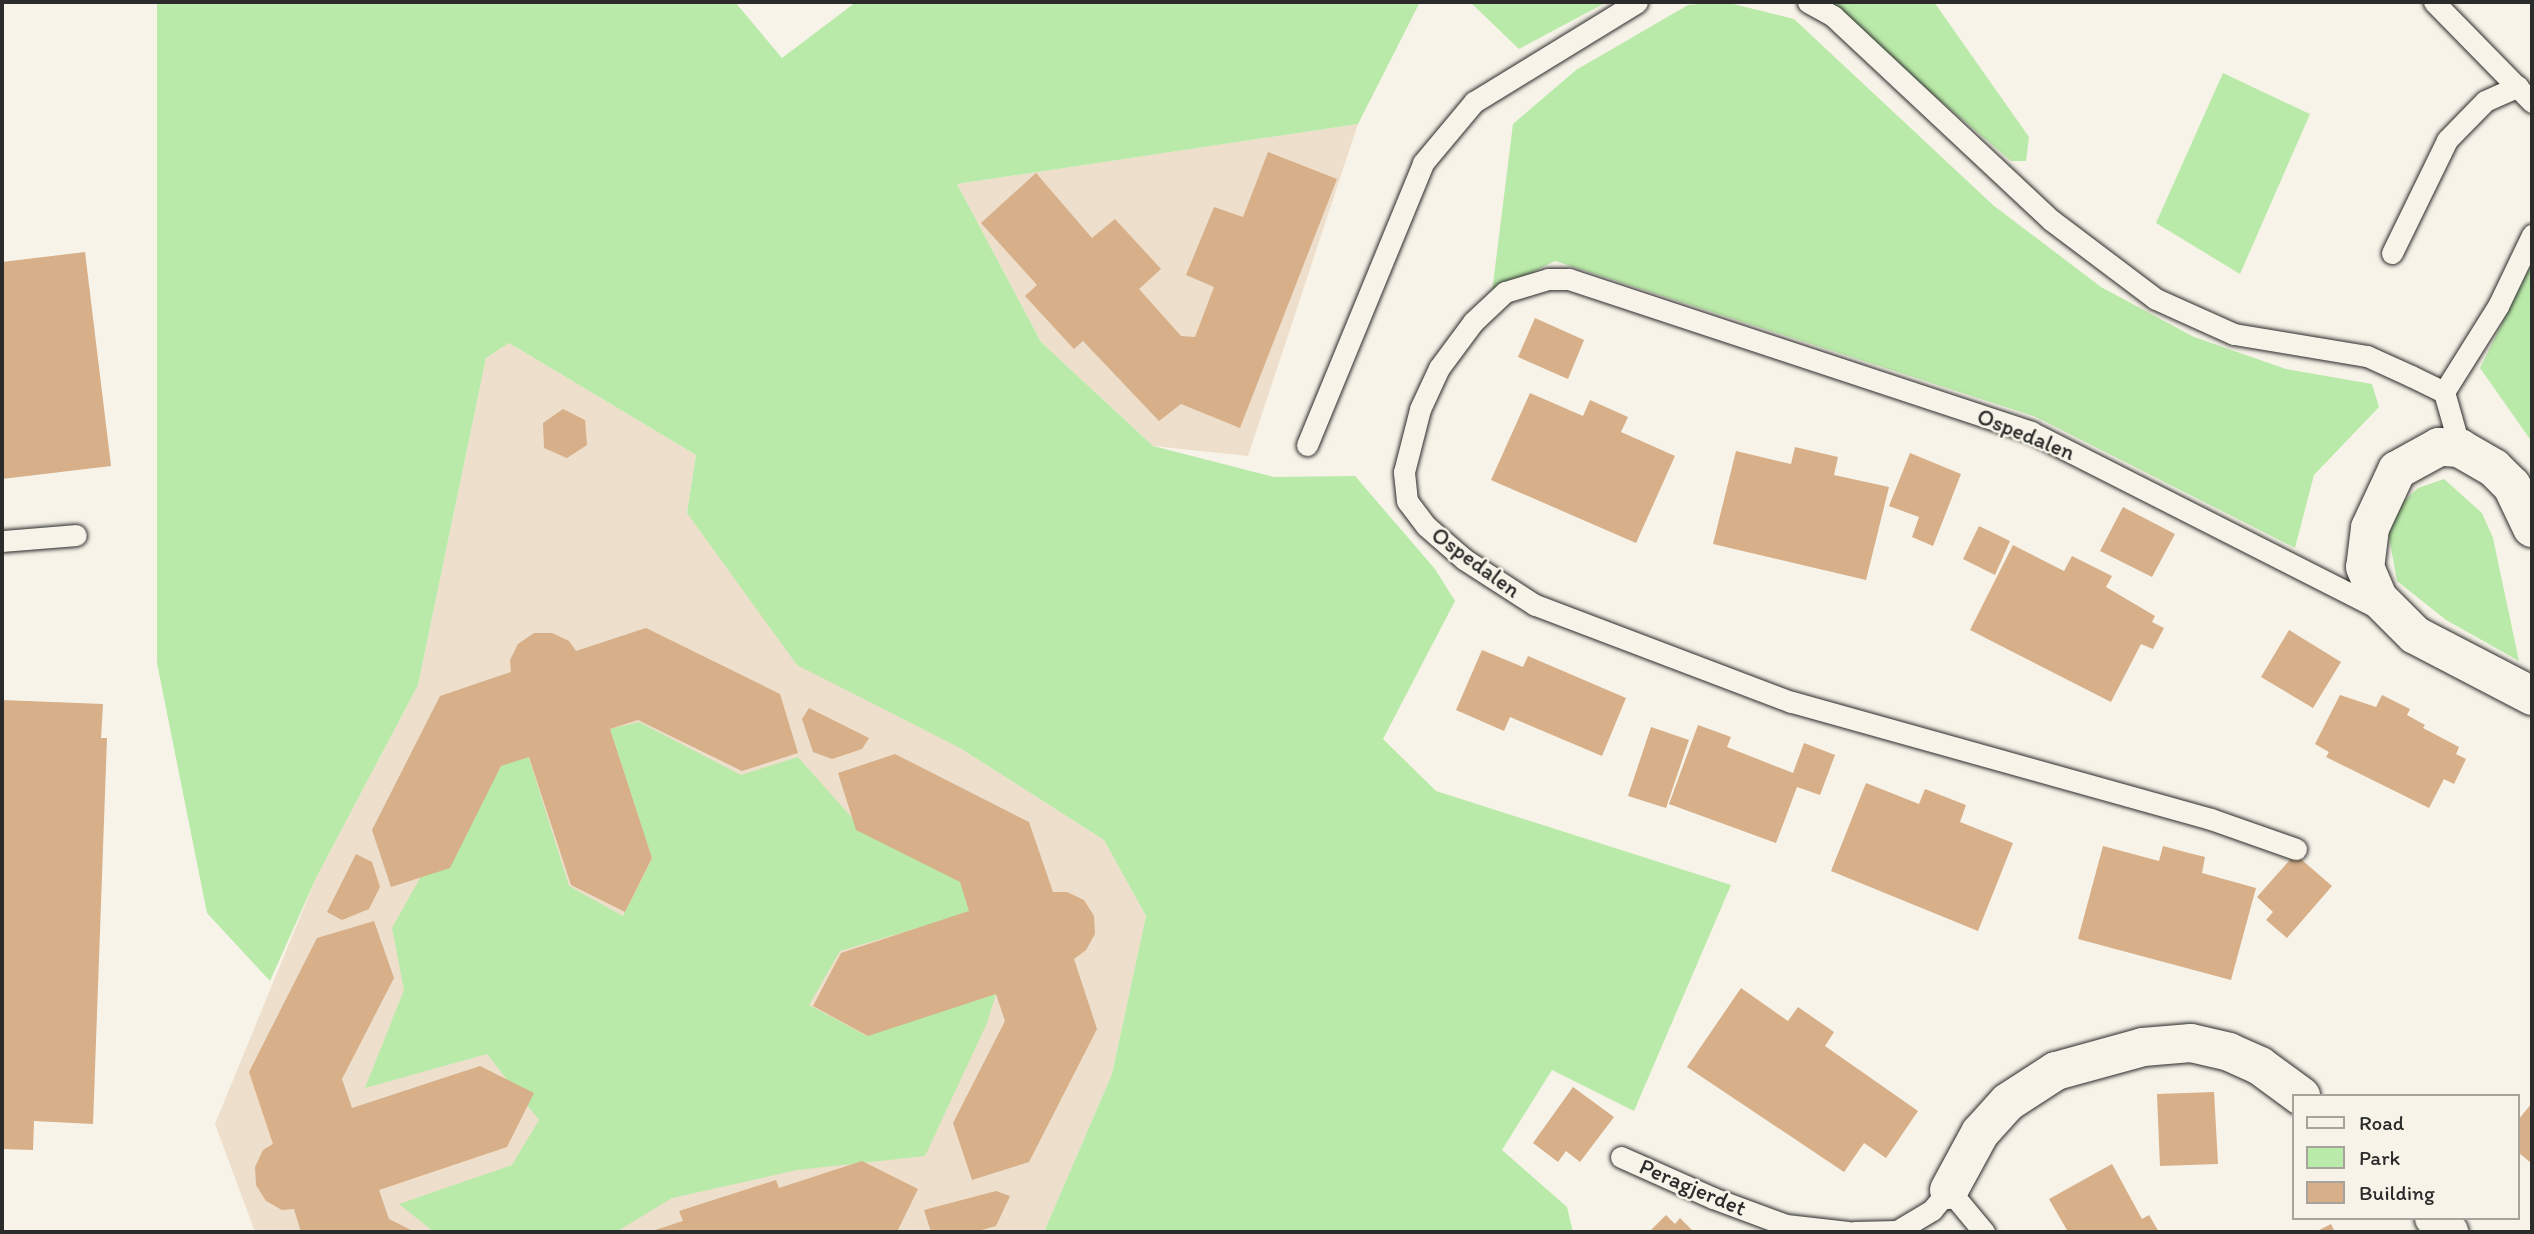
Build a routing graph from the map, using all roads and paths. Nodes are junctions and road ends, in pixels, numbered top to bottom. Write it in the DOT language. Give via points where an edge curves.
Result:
graph roads {
  1 [pos="1637,2"];
  2 [pos="1808,2"];
  3 [pos="2434,2"];
  4 [pos="2525,94"];
  5 [pos="2532,235"];
  6 [pos="2392,253"];
  7 [pos="2444,393"];
  8 [pos="1307,445"];
  9 [pos="2460,448"];
  10 [pos="2532,528"];
  11 [pos="76,535"];
  12 [pos="2,541"];
  13 [pos="2394,616"];
  14 [pos="2532,696"];
  15 [pos="2296,849"];
  16 [pos="2298,1094"];
  17 [pos="1621,1157"];
  18 [pos="1950,1191"];
  19 [pos="2436,1220"];
  20 [pos="1848,1232"];
  21 [pos="1854,1232"];
  22 [pos="1984,1232"];
  23 [pos="2449,1232"];
  1 -- 8 [label="lane" via="1474,102 1423,163"];
  2 -- 7 [label="lane" via="1833,16 2051,220 2157,299 2234,334 2367,356"];
  3 -- 4 [label="lane"];
  4 -- 6 [label="lane" via="2485,101 2447,140"];
  5 -- 7 [label="lane" via="2498,306"];
  7 -- 9 [label="lane"];
  9 -- 10 [label="street" via="2494,468 2512,486"];
  9 -- 13 [label="street, Ospedalen" via="2429,451 2397,470 2370,528 2365,567 2378,598"];
  11 -- 12 [label="lane"];
  13 -- 14 [label="street, Ospedalen" via="2415,635"];
  13 -- 15 [label="lane, Ospedalen" via="2031,432 1569,279 1548,279 1505,292 1473,322 1446,359 1420,409 1404,472 1407,501 1426,526 1464,559 1535,605 1791,702 2211,819"];
  16 -- 18 [label="street" via="2260,1066 2229,1052 2190,1043 2130,1051 2056,1071 2008,1102 1980,1133"];
  17 -- 20 [label="lane, Peragjerdet" via="1786,1225"];
  18 -- 21 [label="lane" via="1932,1210 1897,1231"];
  18 -- 22 [label="lane"];
  19 -- 23 [label="street"];
}
